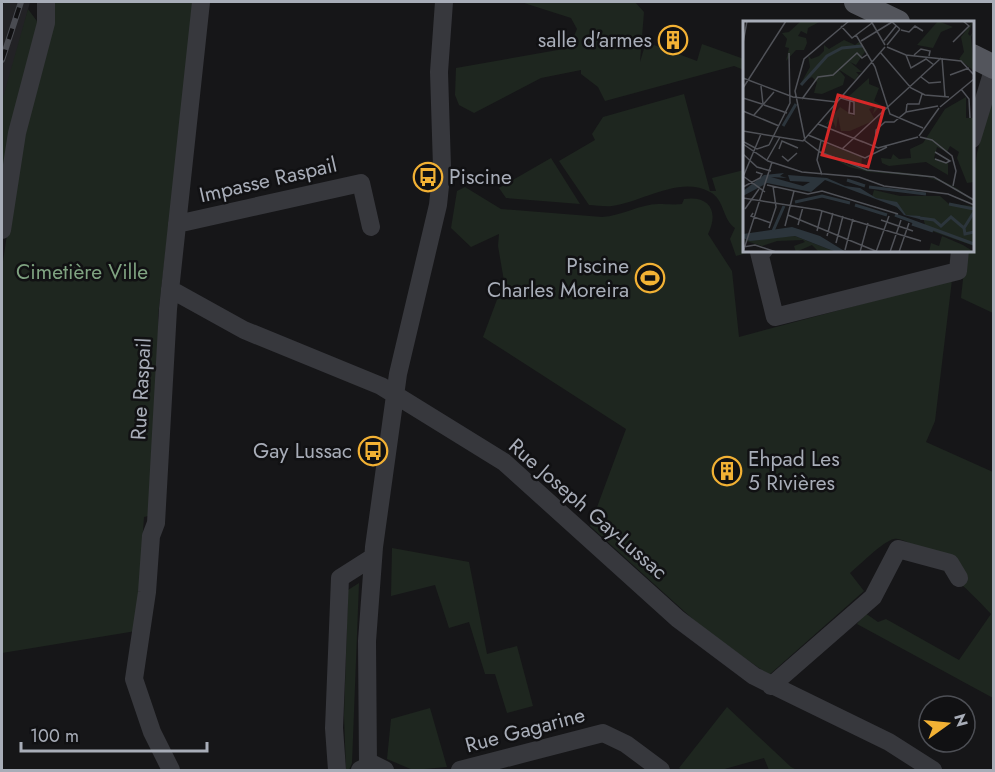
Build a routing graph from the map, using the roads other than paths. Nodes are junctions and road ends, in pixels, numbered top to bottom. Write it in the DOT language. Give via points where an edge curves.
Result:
graph roads {
  1 [pos="46,2"];
  2 [pos="201,2"];
  3 [pos="444,2"];
  4 [pos="856,2"];
  5 [pos="889,13"];
  6 [pos="974,57"];
  7 [pos="993,67"];
  8 [pos="974,132"];
  9 [pos="177,224"];
  10 [pos="371,227"];
  11 [pos="2,231"];
  12 [pos="759,252"];
  13 [pos="960,252"];
  14 [pos="170,289"];
  15 [pos="394,394"];
  16 [pos="373,557"];
  17 [pos="959,578"];
  18 [pos="771,686"];
  19 [pos="371,769"];
  20 [pos="171,771"];
  21 [pos="337,771"];
  22 [pos="460,771"];
  23 [pos="661,771"];
  24 [pos="933,771"];
  1 -- 11 [label="street" via="46,23 17,133"];
  2 -- 9 [label="street, Rue Raspail"];
  3 -- 15 [label="street" via="438,205"];
  4 -- 5 [label="main road"];
  6 -- 7 [label="main road"];
  7 -- 8 [label="street"];
  9 -- 10 [label="street, Impasse Raspail" via="361,183"];
  9 -- 14 [label="street, Rue Raspail"];
  12 -- 13 [label="street" via="775,317 958,271"];
  14 -- 15 [label="street, Rue Joseph Gay-Lussac" via="244,330"];
  14 -- 20 [label="street, Rue Raspail" via="156,523 134,679 152,732"];
  15 -- 16 [label="street"];
  15 -- 18 [label="street, Rue Joseph Gay-Lussac" via="504,462 678,619"];
  16 -- 19 [label="street" via="367,641"];
  16 -- 21 [label="street" via="340,578 334,728"];
  17 -- 18 [label="street" via="950,563 898,549 873,597"];
  18 -- 24 [label="street, Rue Joseph Gay-Lussac" via="889,741"];
  22 -- 23 [label="street, Rue Gagarine" via="603,733 626,744"];
}
